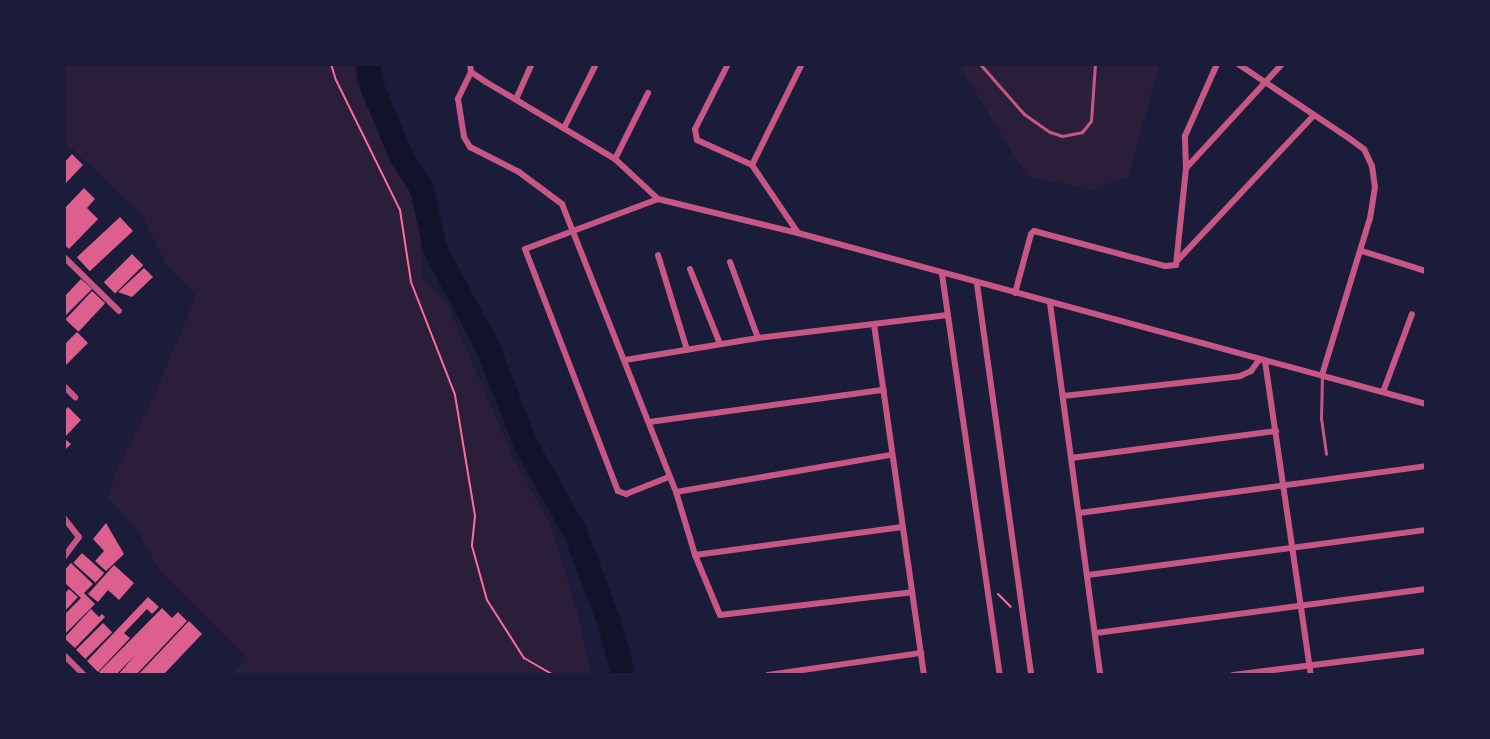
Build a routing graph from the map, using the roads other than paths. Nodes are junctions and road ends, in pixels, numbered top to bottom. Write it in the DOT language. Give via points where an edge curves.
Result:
graph roads {
  1 [pos="532,64"];
  2 [pos="596,64"];
  3 [pos="728,64"];
  4 [pos="802,64"];
  5 [pos="980,64"];
  6 [pos="1095,64"];
  7 [pos="1217,64"];
  8 [pos="1238,64"];
  9 [pos="1282,64"];
  10 [pos="471,68"];
  11 [pos="1263,84"];
  12 [pos="648,93"];
  13 [pos="517,97"];
  14 [pos="1314,115"];
  15 [pos="565,126"];
  16 [pos="615,159"];
  17 [pos="752,165"];
  18 [pos="1186,168"];
  19 [pos="658,199"];
  20 [pos="570,230"];
  21 [pos="798,233"];
  22 [pos="1362,251"];
  23 [pos="658,255"];
  24 [pos="64,257"];
  25 [pos="1177,261"];
  26 [pos="730,262"];
  27 [pos="690,269"];
  28 [pos="1426,271"];
  29 [pos="942,274"];
  30 [pos="977,284"];
  31 [pos="1015,293"];
  32 [pos="1050,303"];
  33 [pos="119,311"];
  34 [pos="1412,314"];
  35 [pos="948,315"];
  36 [pos="874,324"];
  37 [pos="758,338"];
  38 [pos="720,344"];
  39 [pos="687,350"];
  40 [pos="625,360"];
  41 [pos="1262,361"];
  42 [pos="1322,375"];
  43 [pos="64,386"];
  44 [pos="884,390"];
  45 [pos="1383,392"];
  46 [pos="1063,396"];
  47 [pos="75,397"];
  48 [pos="1426,404"];
  49 [pos="649,422"];
  50 [pos="1276,431"];
  51 [pos="1326,454"];
  52 [pos="891,455"];
  53 [pos="1071,458"];
  54 [pos="1426,466"];
  55 [pos="669,477"];
  56 [pos="1284,485"];
  57 [pos="676,492"];
  58 [pos="1079,513"];
  59 [pos="64,518"];
  60 [pos="902,527"];
  61 [pos="1426,530"];
  62 [pos="1292,546"];
  63 [pos="695,555"];
  64 [pos="64,557"];
  65 [pos="1088,575"];
  66 [pos="1426,589"];
  67 [pos="912,592"];
  68 [pos="1300,604"];
  69 [pos="1096,633"];
  70 [pos="1426,651"];
  71 [pos="921,653"];
  72 [pos="64,655"];
  73 [pos="844,666"];
  74 [pos="1310,671"];
  75 [pos="84,675"];
  76 [pos="768,675"];
  77 [pos="846,675"];
  78 [pos="924,675"];
  79 [pos="1000,675"];
  80 [pos="1031,675"];
  81 [pos="1100,675"];
  82 [pos="1233,675"];
  1 -- 13 [label="street"];
  2 -- 15 [label="street"];
  3 -- 17 [label="street" via="695,129 701,143"];
  4 -- 17 [label="street"];
  5 -- 6 [label="lane" via="1024,114 1062,136 1082,132 1091,121"];
  7 -- 18 [label="street" via="1185,136"];
  8 -- 11 [label="street"];
  9 -- 11 [label="street"];
  10 -- 13 [label="street"];
  10 -- 20 [label="street" via="457,110 470,147 554,196"];
  11 -- 14 [label="street"];
  11 -- 18 [label="street"];
  12 -- 16 [label="street"];
  13 -- 15 [label="street"];
  14 -- 22 [label="street" via="1364,149 1372,166 1375,187"];
  14 -- 25 [label="street"];
  15 -- 16 [label="street"];
  16 -- 19 [label="street"];
  17 -- 21 [label="street"];
  18 -- 25 [label="street"];
  19 -- 20 [label="street"];
  19 -- 21 [label="street"];
  20 -- 40 [label="street"];
  20 -- 55 [label="street" via="528,245 526,252 618,491 626,494"];
  21 -- 29 [label="street"];
  22 -- 28 [label="street"];
  22 -- 42 [label="street"];
  23 -- 39 [label="street"];
  24 -- 33 [label="street"];
  25 -- 31 [label="street" via="1165,266 1034,231"];
  26 -- 37 [label="street"];
  27 -- 38 [label="street"];
  29 -- 30 [label="street"];
  29 -- 35 [label="street"];
  30 -- 31 [label="street"];
  30 -- 80 [label="street"];
  31 -- 32 [label="street"];
  32 -- 41 [label="street"];
  32 -- 46 [label="street"];
  34 -- 45 [label="street"];
  35 -- 36 [label="street"];
  35 -- 79 [label="street"];
  36 -- 37 [label="street"];
  36 -- 44 [label="street"];
  37 -- 38 [label="street"];
  38 -- 39 [label="street"];
  39 -- 40 [label="street"];
  40 -- 49 [label="street"];
  41 -- 42 [label="street"];
  41 -- 46 [label="street" via="1240,376"];
  41 -- 50 [label="street"];
  42 -- 45 [label="street"];
  42 -- 51 [label="lane"];
  43 -- 47 [label="street"];
  44 -- 49 [label="street"];
  44 -- 52 [label="street"];
  45 -- 48 [label="street"];
  46 -- 53 [label="street"];
  49 -- 55 [label="street"];
  50 -- 53 [label="street"];
  50 -- 56 [label="street"];
  52 -- 57 [label="street"];
  52 -- 60 [label="street"];
  53 -- 58 [label="street"];
  54 -- 56 [label="street"];
  55 -- 57 [label="street"];
  56 -- 58 [label="street"];
  56 -- 62 [label="street"];
  57 -- 63 [label="street"];
  58 -- 65 [label="street"];
  59 -- 64 [label="street" via="79,537"];
  60 -- 63 [label="street"];
  60 -- 67 [label="street"];
  61 -- 62 [label="street"];
  62 -- 65 [label="street"];
  62 -- 68 [label="street"];
  63 -- 67 [label="street" via="722,615"];
  65 -- 69 [label="street"];
  66 -- 68 [label="street"];
  67 -- 71 [label="street"];
  68 -- 69 [label="street"];
  68 -- 74 [label="street"];
  69 -- 81 [label="street"];
  70 -- 74 [label="street"];
  71 -- 73 [label="street"];
  71 -- 78 [label="street"];
  72 -- 75 [label="street"];
  73 -- 76 [label="street"];
  73 -- 77 [label="street"];
  74 -- 82 [label="street"];
}
